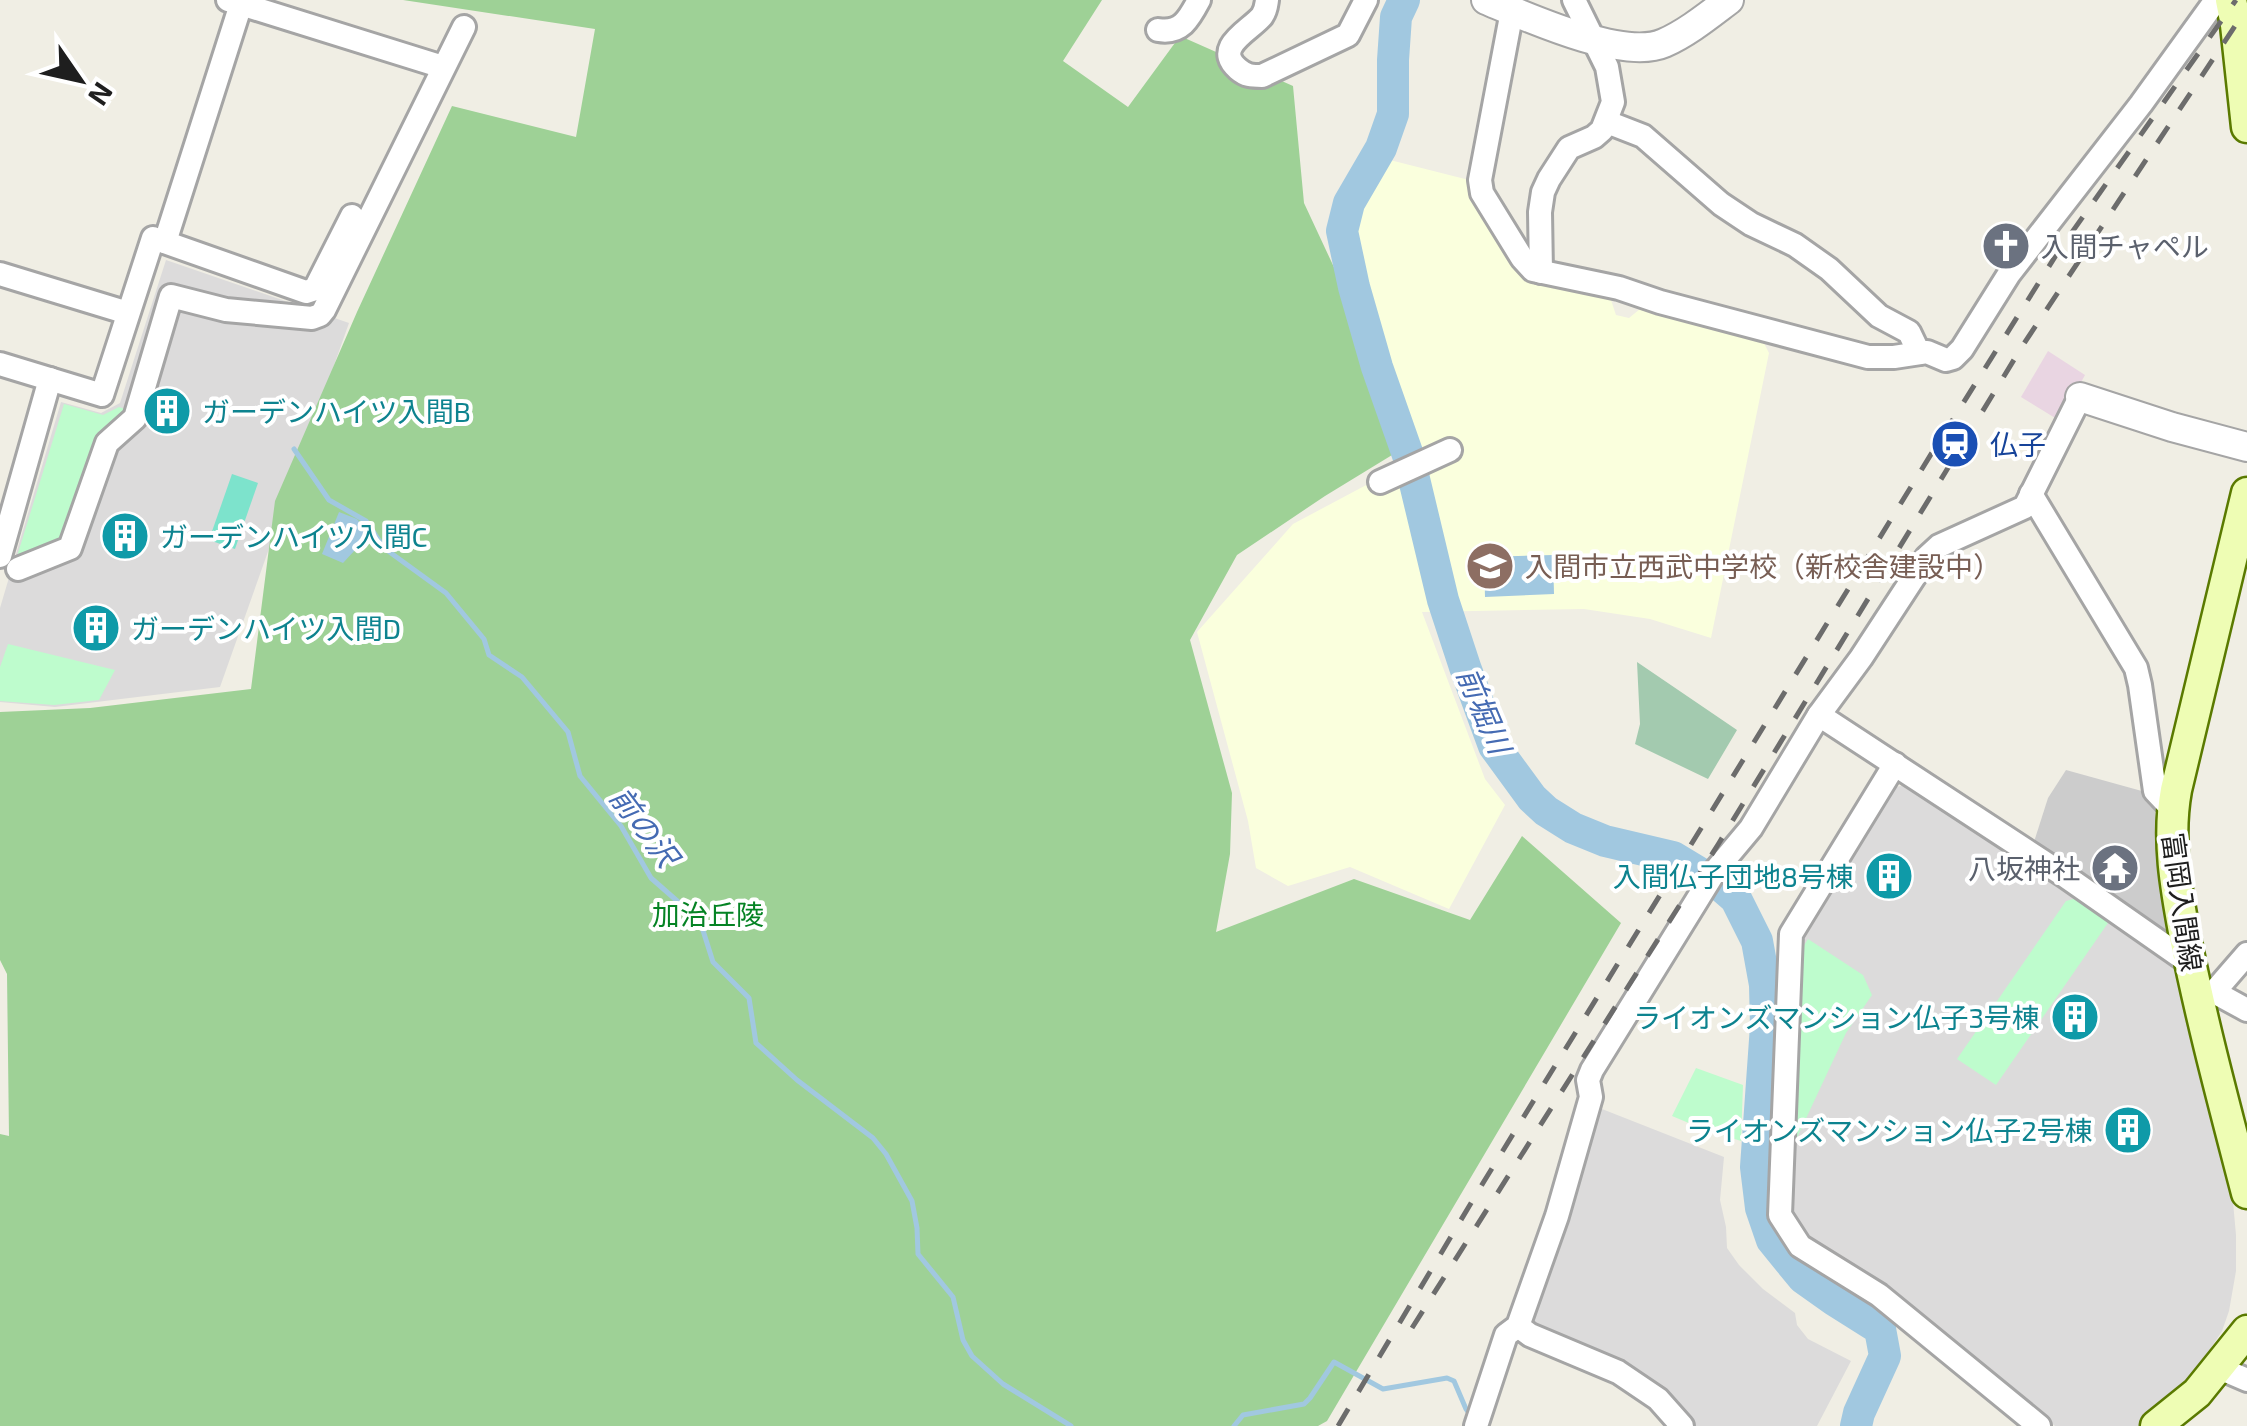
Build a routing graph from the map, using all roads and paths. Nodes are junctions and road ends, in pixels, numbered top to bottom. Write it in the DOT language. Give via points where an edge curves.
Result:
graph roads {
  1 [pos="1199,0"];
  2 [pos="1268,0"];
  3 [pos="1366,0"];
  4 [pos="1574,0"];
  5 [pos="2216,0"];
  6 [pos="2231,0"];
  7 [pos="234,2"];
  8 [pos="1499,5"];
  9 [pos="1712,5"];
  10 [pos="464,27"];
  11 [pos="1158,30"];
  12 [pos="1594,40"];
  13 [pos="443,67"];
  14 [pos="1607,122"];
  15 [pos="2247,128"];
  16 [pos="352,216"];
  17 [pos="165,242"];
  18 [pos="1541,272"];
  19 [pos="0,274"];
  20 [pos="128,313"];
  21 [pos="1919,353"];
  22 [pos="0,364"];
  23 [pos="50,379"];
  24 [pos="2080,397"];
  25 [pos="2247,446"];
  26 [pos="1450,450"];
  27 [pos="1380,482"];
  28 [pos="2247,493"];
  29 [pos="2031,494"];
  30 [pos="9,562"];
  31 [pos="1820,715"];
  32 [pos="1895,764"];
  33 [pos="2172,808"];
  34 [pos="2247,954"];
  35 [pos="2190,964"];
  36 [pos="2206,996"];
  37 [pos="2247,1010"];
  38 [pos="2247,1193"];
  39 [pos="1518,1326"];
  40 [pos="2247,1331"];
  41 [pos="2219,1368"];
  42 [pos="2247,1380"];
  43 [pos="1478,1420"];
  44 [pos="1682,1426"];
  45 [pos="2039,1426"];
  46 [pos="2156,1426"];
  1 -- 11 [label="street" via="1180,28"];
  2 -- 3 [label="street" via="1230,52 1248,76 1262,76 1348,35"];
  4 -- 12 [label="street"];
  5 -- 21 [label="street" via="2009,274 1962,348 1946,360"];
  6 -- 15 [label="main road"];
  7 -- 13 [label="street"];
  7 -- 17 [label="street"];
  8 -- 12 [label="street"];
  8 -- 18 [label="street" via="1482,193 1522,258"];
  9 -- 12 [label="street" via="1662,44"];
  10 -- 13 [label="street"];
  12 -- 14 [label="street" via="1611,86"];
  13 -- 30 [label="street" via="320,315 226,310 172,296 136,418 107,443 70,548"];
  14 -- 18 [label="street" via="1594,137 1569,148 1543,192"];
  14 -- 21 [label="street" via="1643,136 1721,204 1829,269 1879,316 1909,332"];
  16 -- 17 [label="street" via="314,289 306,292"];
  17 -- 20 [label="street" via="153,238"];
  18 -- 21 [label="street" via="1868,357"];
  19 -- 20 [label="street"];
  20 -- 23 [label="street" via="102,394"];
  22 -- 23 [label="street"];
  23 -- 30 [label="street"];
  24 -- 25 [label="street"];
  24 -- 29 [label="street"];
  26 -- 27 [label="street"];
  28 -- 33 [label="main road, 富岡入間線"];
  29 -- 31 [label="street" via="2025,506 1938,546"];
  29 -- 33 [label="street" via="2136,668 2155,791"];
  31 -- 32 [label="street"];
  31 -- 39 [label="street" via="1588,1080 1591,1096"];
  32 -- 35 [label="street"];
  32 -- 45 [label="street" via="1791,934 1780,1215 1800,1246 1879,1294"];
  33 -- 35 [label="main road, 富岡入間線"];
  34 -- 36 [label="street"];
  35 -- 36 [label="main road, 富岡入間線"];
  36 -- 37 [label="street"];
  36 -- 38 [label="main road, 富岡入間線"];
  39 -- 43 [label="street" via="1506,1334"];
  39 -- 44 [label="street" via="1618,1372 1658,1399"];
  40 -- 41 [label="main road"];
  41 -- 42 [label="street"];
  41 -- 46 [label="main road"];
}
